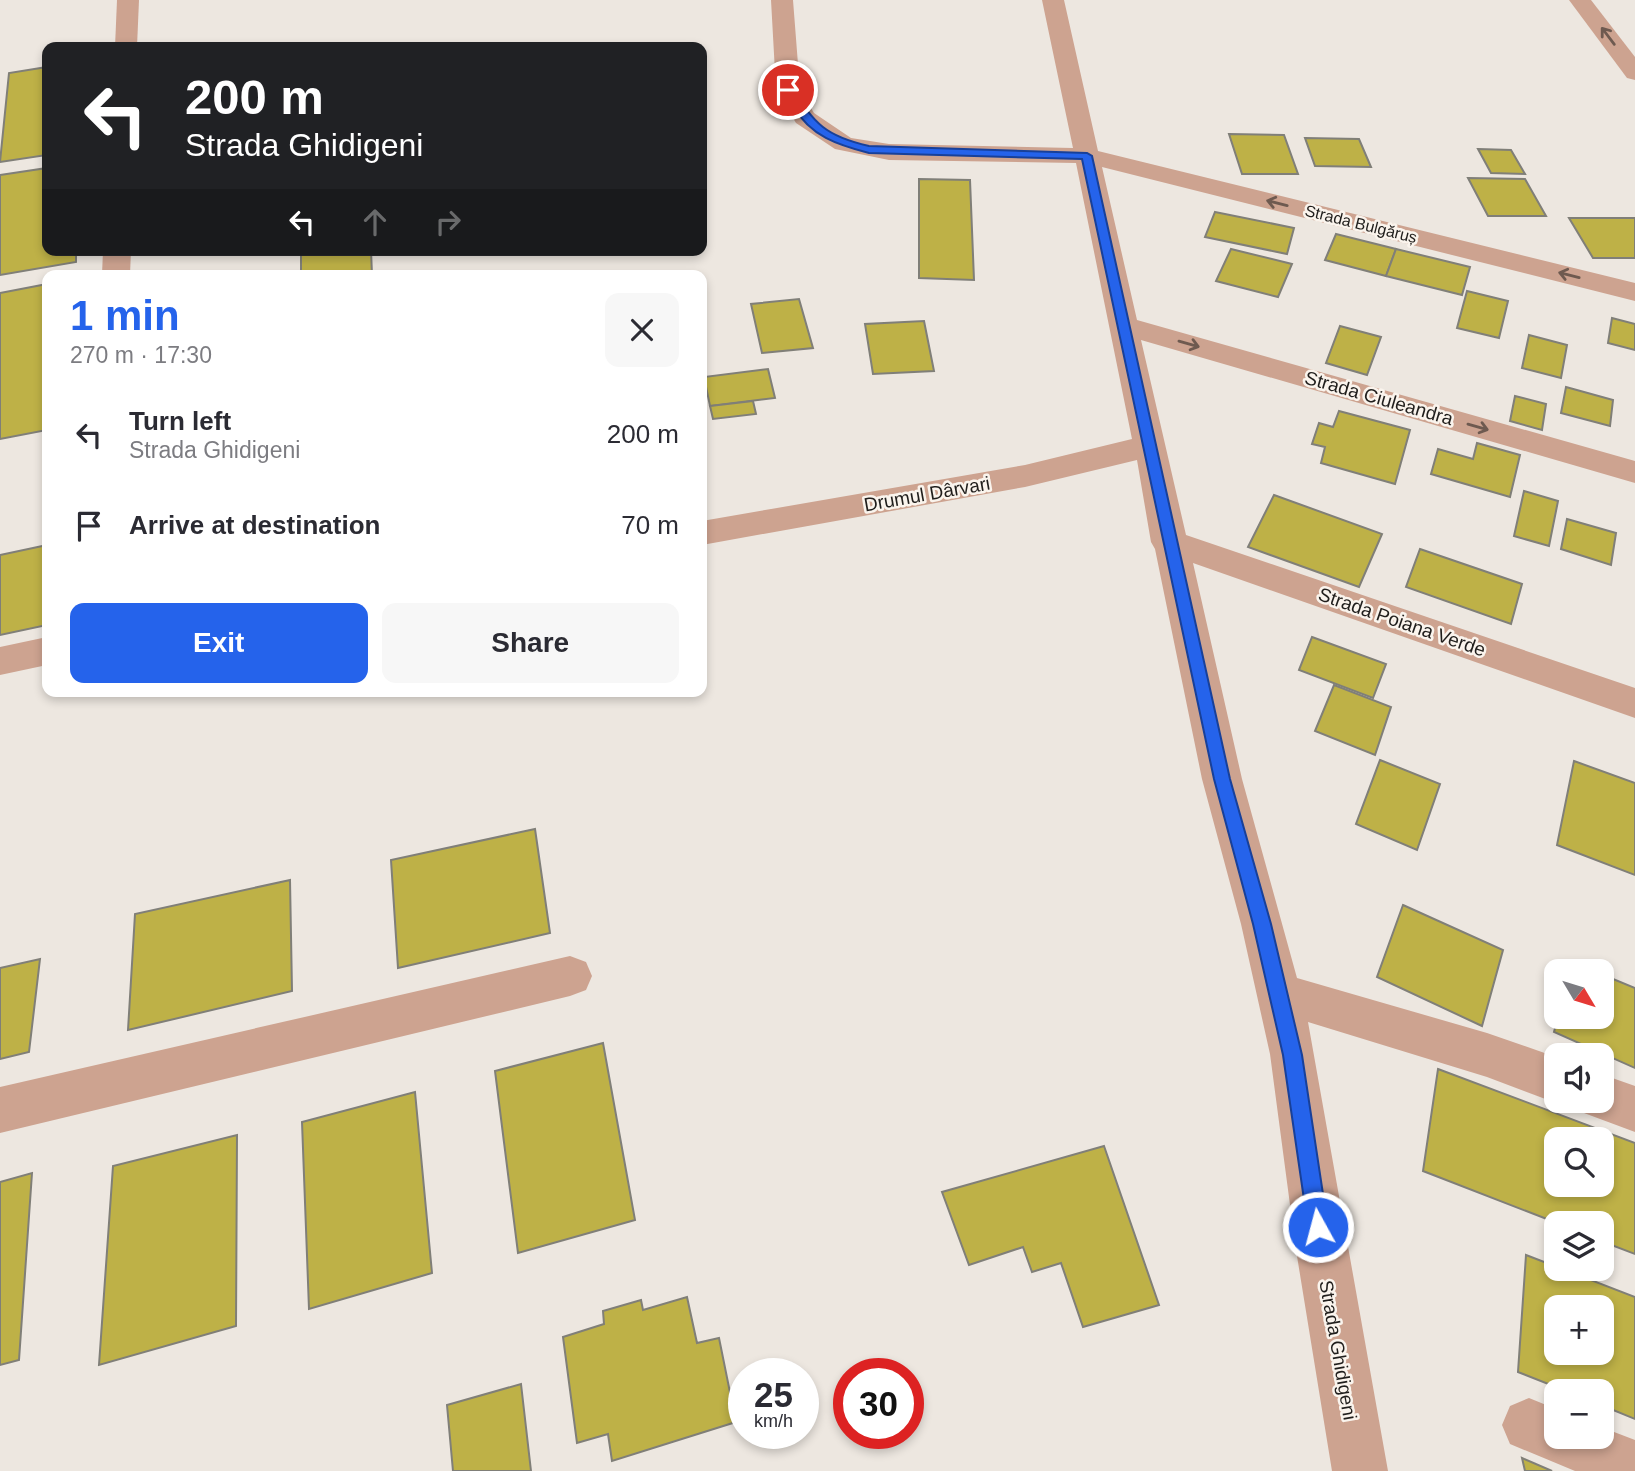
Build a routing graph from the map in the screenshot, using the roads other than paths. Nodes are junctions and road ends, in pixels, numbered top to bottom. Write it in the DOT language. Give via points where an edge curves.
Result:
graph roads {
  1 [pos="128,0"];
  2 [pos="782,0"];
  3 [pos="1053,0"];
  4 [pos="1580,0"];
  5 [pos="126,42"];
  6 [pos="1635,73"];
  7 [pos="1087,156"];
  8 [pos="1635,292"];
  9 [pos="1123,325"];
  10 [pos="1150,446"];
  11 [pos="1635,472"];
  12 [pos="707,532"];
  13 [pos="1168,542"];
  14 [pos="42,652"];
  15 [pos="0,661"];
  16 [pos="1635,703"];
  17 [pos="570,976"];
  18 [pos="1279,993"];
  19 [pos="1544,1076"];
  20 [pos="1614,1102"];
  21 [pos="1635,1109"];
  22 [pos="0,1110"];
  23 [pos="1589,1449"];
  24 [pos="1635,1468"];
  25 [pos="1360,1471"];
  1 -- 5 [label="street"];
  2 -- 7 [label="street" via="788,90 805,118 844,144 890,152"];
  3 -- 7 [label="street, Strada Ghidigeni"];
  6 -- 4 [label="street, one-way"];
  8 -- 7 [label="street, Strada Bulgăruș, one-way"];
  7 -- 9 [label="street, Strada Ghidigeni"];
  9 -- 10 [label="street, Strada Ghidigeni"];
  9 -- 11 [label="street, Strada Ciuleandra, one-way"];
  10 -- 12 [label="street, Drumul Dârvari" via="1025,476"];
  10 -- 13 [label="street, Strada Ghidigeni"];
  13 -- 16 [label="street, Strada Poiana Verde"];
  13 -- 18 [label="street, Strada Ghidigeni" via="1222,779"];
  14 -- 15 [label="street"];
  17 -- 22 [label="street"];
  18 -- 19 [label="street"];
  18 -- 25 [label="street, Strada Ghidigeni"];
  20 -- 21 [label="street"];
  23 -- 24 [label="street"];
}
